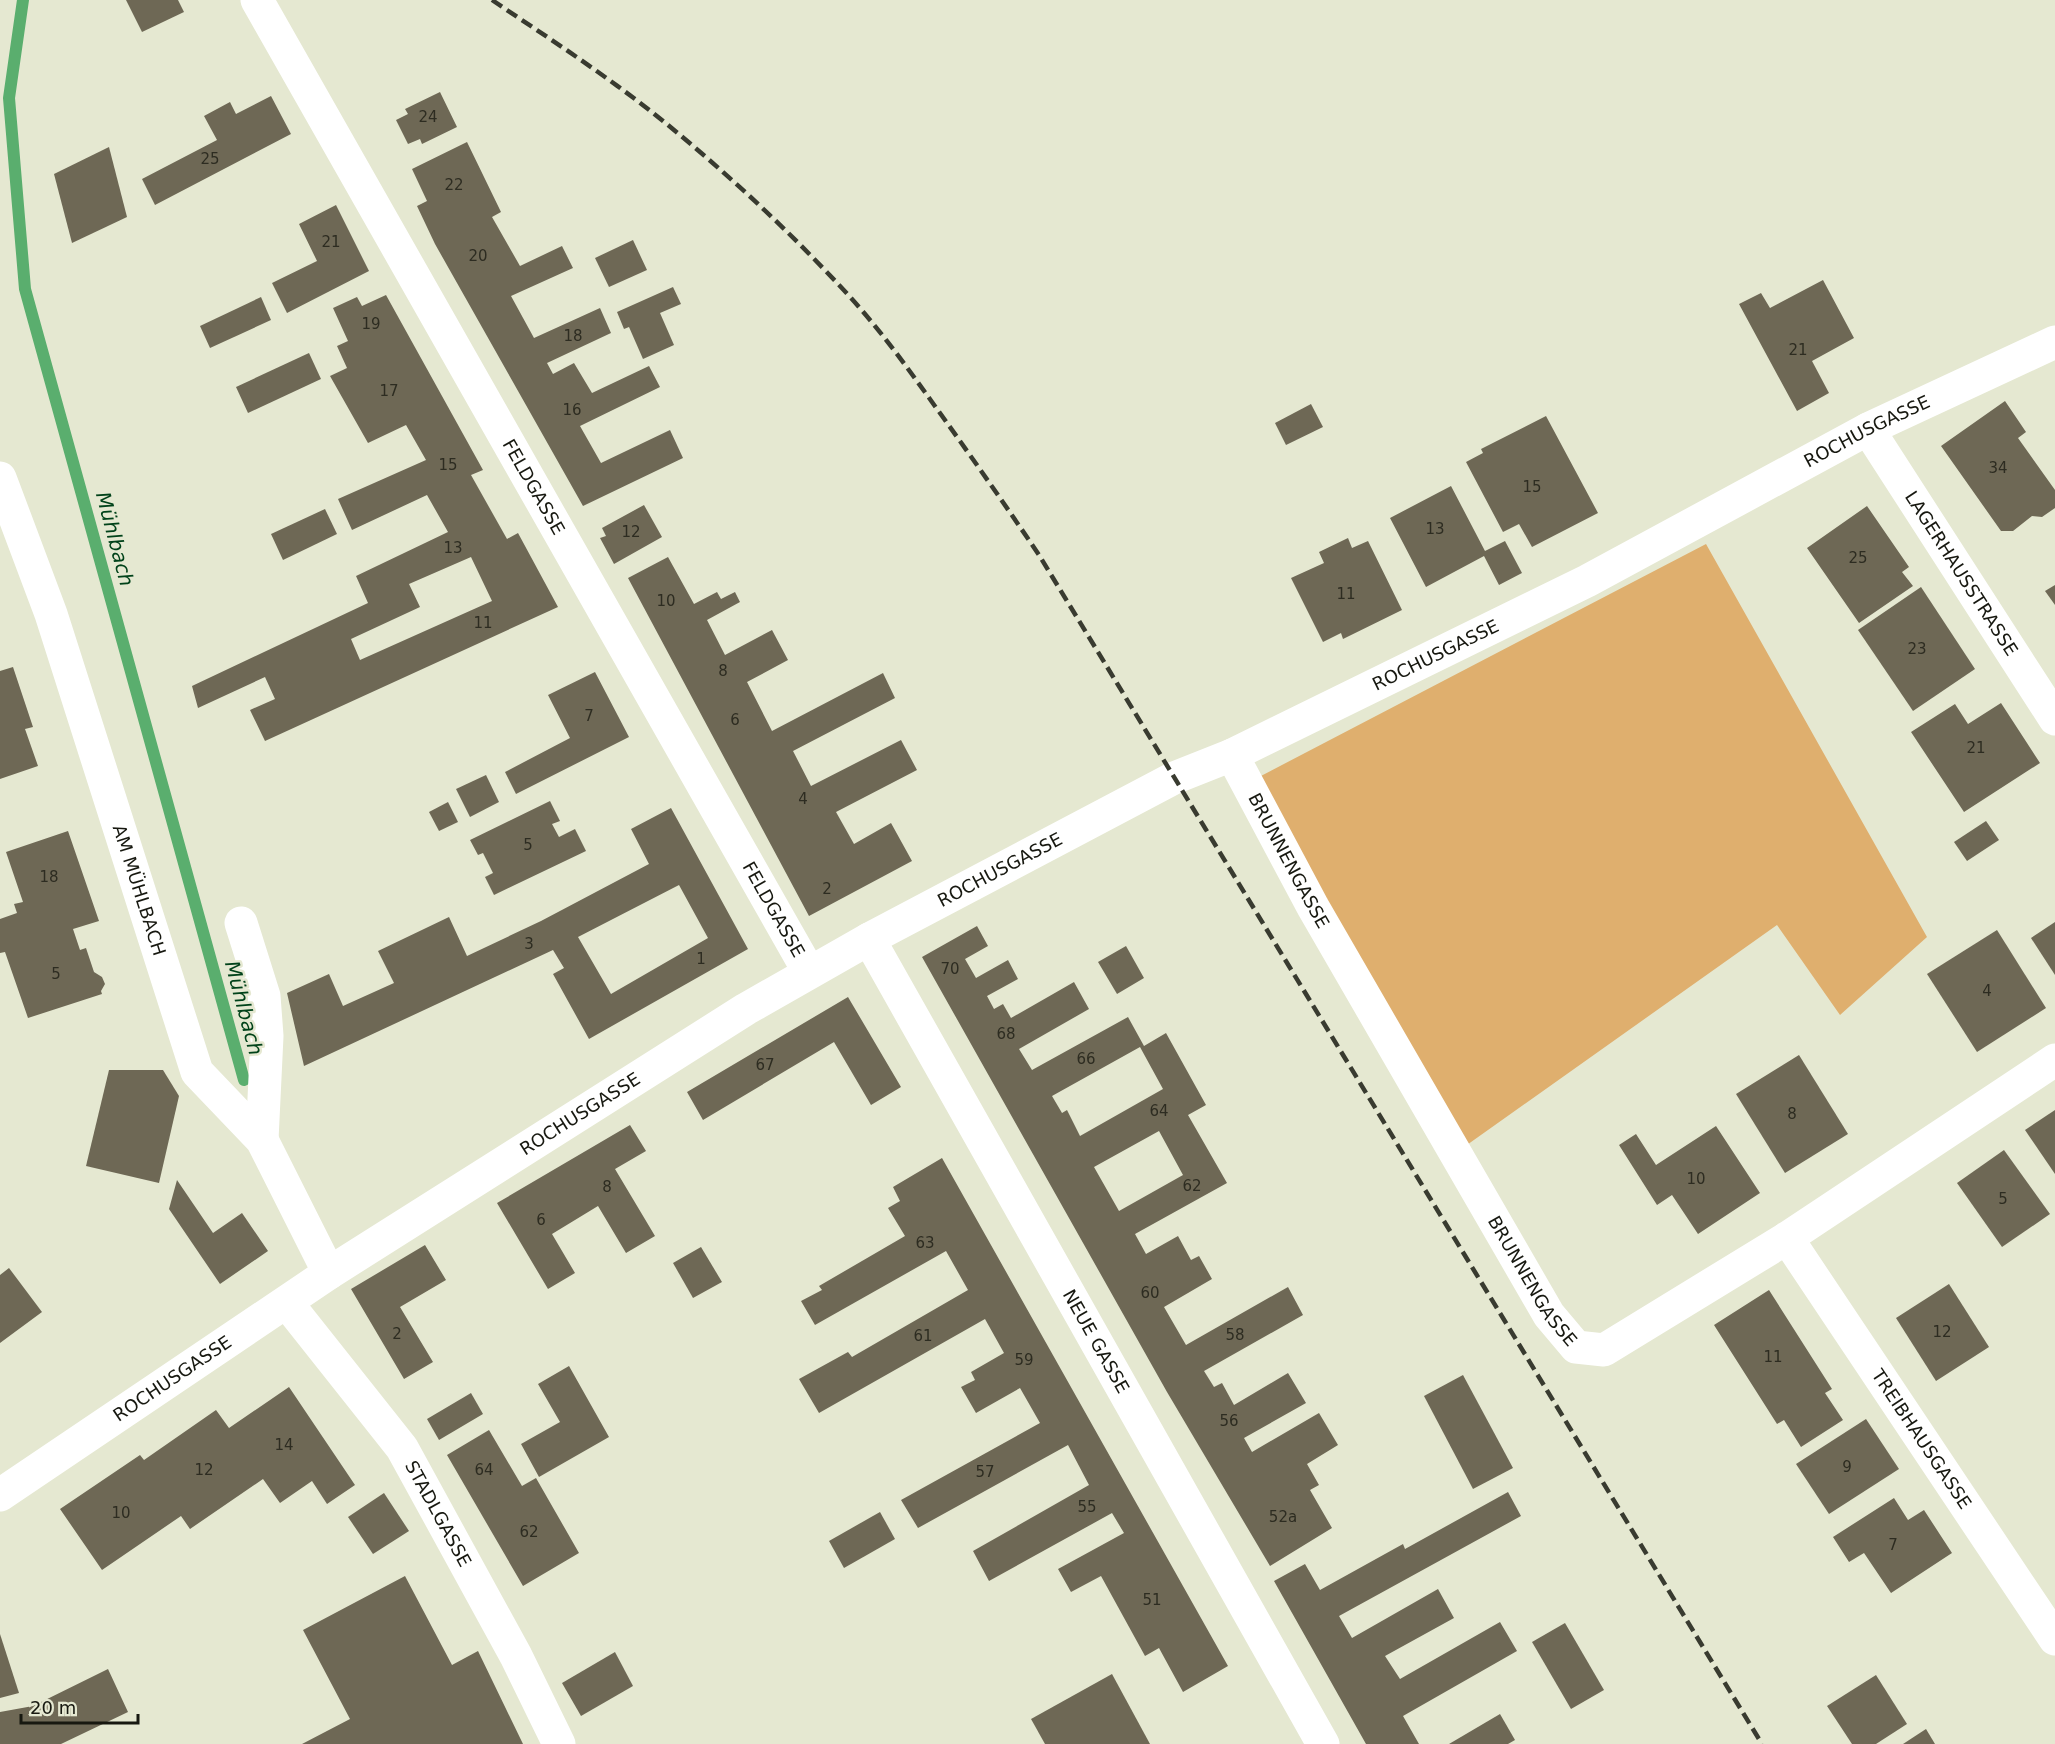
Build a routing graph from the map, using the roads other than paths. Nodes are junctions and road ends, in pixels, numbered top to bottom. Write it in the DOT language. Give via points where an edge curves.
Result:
graph roads {
  1 [pos="257,0"];
  2 [pos="2053,347"];
  3 [pos="1868,429"];
  4 [pos="0,478"];
  5 [pos="2055,719"];
  6 [pos="1232,754"];
  7 [pos="241,923"];
  8 [pos="869,939"];
  9 [pos="809,972"];
  10 [pos="2055,1060"];
  11 [pos="262,1140"];
  12 [pos="1787,1238"];
  13 [pos="329,1273"];
  14 [pos="287,1302"];
  15 [pos="0,1495"];
  16 [pos="2055,1639"];
  17 [pos="559,1744"];
  18 [pos="1323,1744"];
  1 -- 9 [label="street, FELDGASSE"];
  2 -- 3 [label="street, ROCHUSGASSE"];
  3 -- 5 [label="street, LAGERHAUSSTRASSE"];
  3 -- 6 [label="street, ROCHUSGASSE" via="1587,581"];
  4 -- 11 [label="street, AM MÜHLBACH" via="51,614 197,1072"];
  6 -- 8 [label="street, ROCHUSGASSE" via="1174,778"];
  6 -- 12 [label="street, BRUNNENGASSE" via="1313,907 1549,1315 1576,1347 1604,1350"];
  7 -- 11 [label="street" via="264,996 267,1036"];
  8 -- 9 [label="street, ROCHUSGASSE"];
  8 -- 18 [label="street, NEUE GASSE"];
  9 -- 13 [label="street, ROCHUSGASSE"];
  10 -- 12 [label="street, BRUNNENGASSE"];
  11 -- 13 [label="street, AM MÜHLBACH"];
  12 -- 16 [label="street, TREIBHAUSGASSE"];
  13 -- 14 [label="street, ROCHUSGASSE"];
  14 -- 15 [label="street, ROCHUSGASSE"];
  14 -- 17 [label="street, STADLGASSE" via="402,1448 516,1656"];
}
